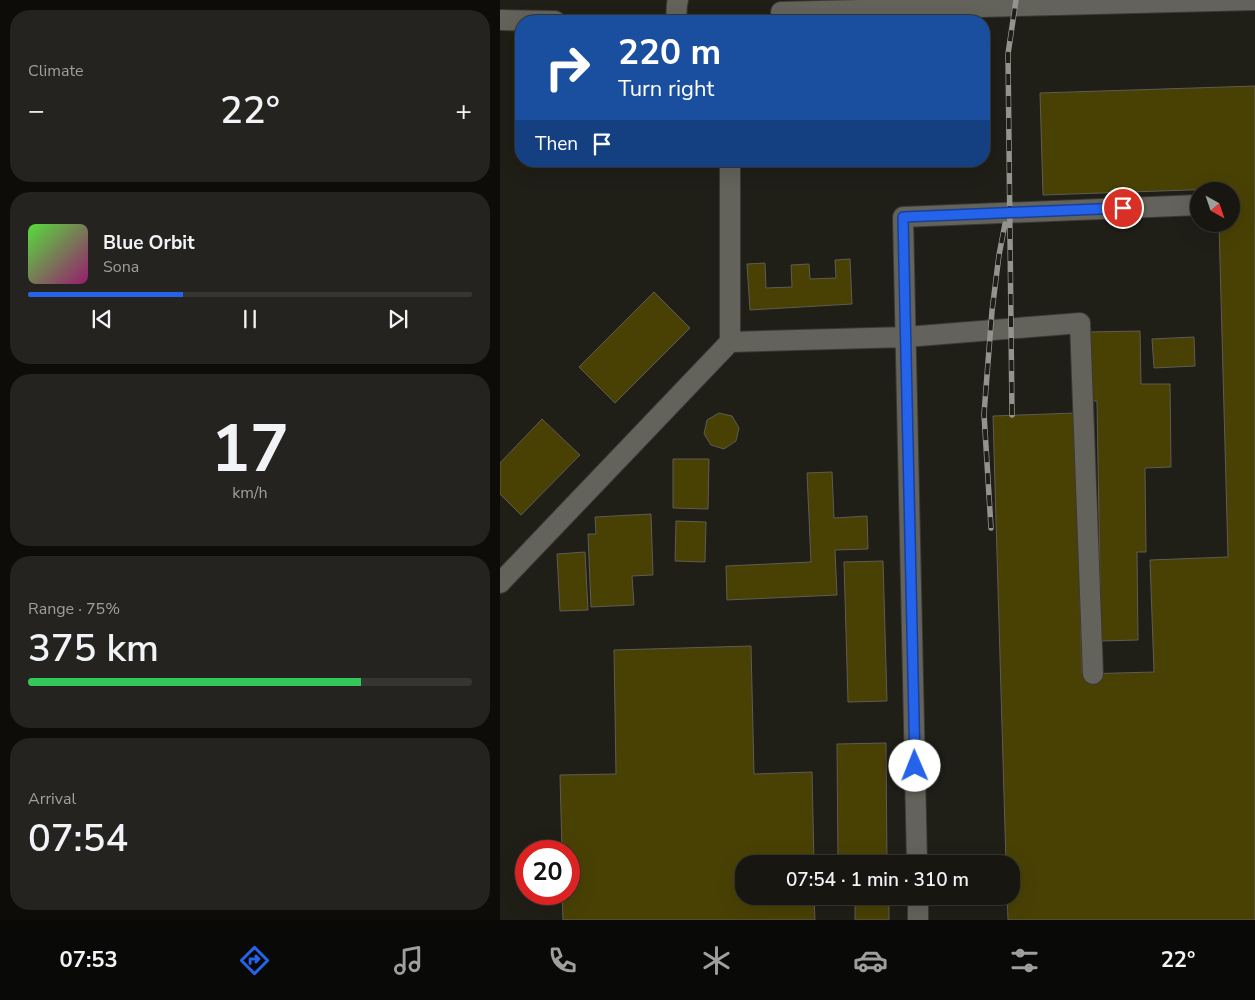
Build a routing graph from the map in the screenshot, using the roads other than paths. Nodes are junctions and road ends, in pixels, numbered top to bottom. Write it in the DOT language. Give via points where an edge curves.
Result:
graph roads {
  1 [pos="678,0"];
  2 [pos="1255,0"];
  3 [pos="781,11"];
  4 [pos="676,15"];
  5 [pos="500,20"];
  6 [pos="515,20"];
  7 [pos="730,167"];
  8 [pos="1190,205"];
  9 [pos="906,337"];
  10 [pos="730,342"];
  11 [pos="500,583"];
  12 [pos="1093,674"];
  13 [pos="917,855"];
  14 [pos="918,905"];
  15 [pos="918,920"];
  1 -- 4 [label="lane"];
  2 -- 3 [label="lane"];
  5 -- 6 [label="lane"];
  7 -- 10 [label="lane"];
  8 -- 9 [label="lane" via="903,217"];
  9 -- 10 [label="lane"];
  9 -- 12 [label="lane" via="1080,323"];
  9 -- 13 [label="lane"];
  10 -- 11 [label="lane"];
  14 -- 15 [label="lane"];
}
